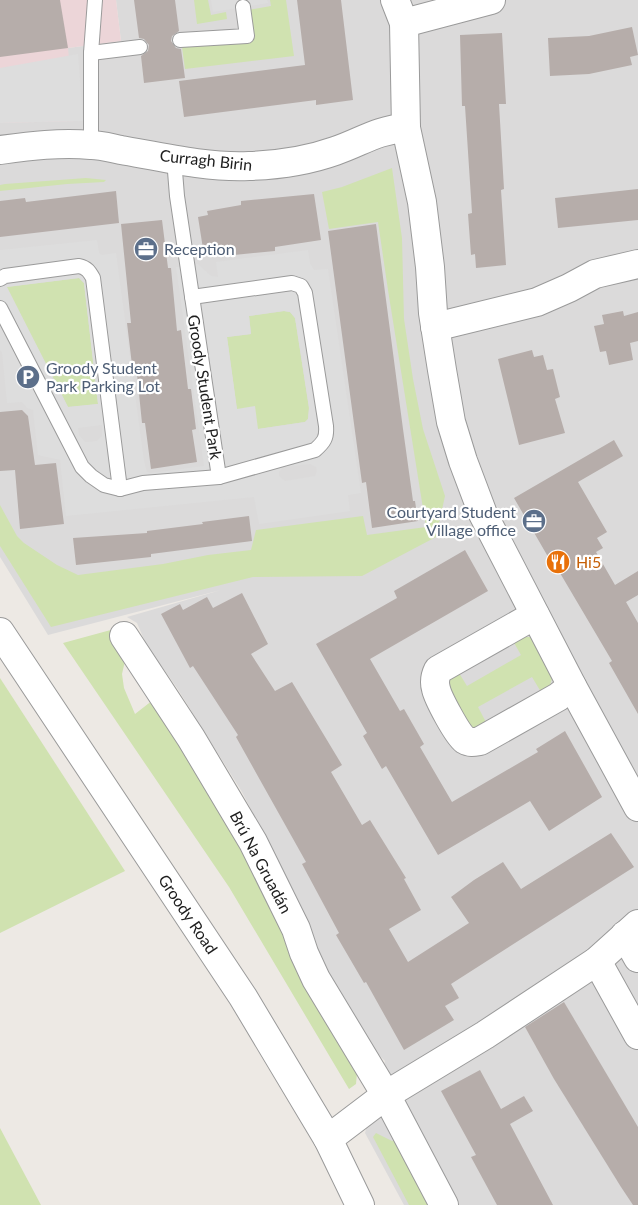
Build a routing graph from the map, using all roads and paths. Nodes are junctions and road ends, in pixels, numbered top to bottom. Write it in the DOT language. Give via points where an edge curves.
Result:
graph roads {
  1 [pos="95,0"];
  2 [pos="491,0"];
  3 [pos="243,7"];
  4 [pos="399,11"];
  5 [pos="180,40"];
  6 [pos="140,47"];
  7 [pos="91,53"];
  8 [pos="406,128"];
  9 [pos="91,144"];
  10 [pos="0,150"];
  11 [pos="174,159"];
  12 [pos="638,264"];
  13 [pos="0,279"];
  14 [pos="192,296"];
  15 [pos="0,308"];
  16 [pos="435,327"];
  17 [pos="219,477"];
  18 [pos="120,488"];
  19 [pos="535,615"];
  20 [pos="0,632"];
  21 [pos="124,636"];
  22 [pos="572,686"];
  23 [pos="638,807"];
  24 [pos="632,929"];
  25 [pos="638,958"];
  26 [pos="597,961"];
  27 [pos="638,1035"];
  28 [pos="386,1094"];
  29 [pos="328,1139"];
  30 [pos="360,1205"];
  31 [pos="444,1205"];
  1 -- 7 [label="lane"];
  2 -- 4 [label="street"];
  3 -- 5 [label="lane" via="247,36"];
  4 -- 8 [label="street"];
  6 -- 7 [label="lane"];
  7 -- 9 [label="lane"];
  8 -- 11 [label="street, Curragh Birin" via="376,133 336,151 284,164 230,166"];
  8 -- 16 [label="street" via="422,202"];
  9 -- 10 [label="street, Curragh Birin"];
  9 -- 11 [label="street, Curragh Birin"];
  11 -- 14 [label="lane, Groody Student Park"];
  12 -- 16 [label="street" via="595,274 537,302"];
  13 -- 18 [label="lane" via="79,266 86,268 93,278"];
  14 -- 17 [label="lane, Groody Student Park"];
  14 -- 17 [label="lane, Groody Student Park" via="292,283 301,286 305,293 327,436 315,450"];
  15 -- 18 [label="lane, Groody Student Park" via="82,467 104,485"];
  16 -- 19 [label="street" via="451,422 462,462 483,514"];
  17 -- 18 [label="lane, Groody Student Park"];
  19 -- 22 [label="street"];
  19 -- 22 [label="street" via="438,670 435,687 440,700 461,736 472,743 558,697"];
  20 -- 29 [label="street, Groody Road" via="243,997"];
  21 -- 28 [label="street, Brú Na Gruadán" via="191,738 245,829 296,929 316,980"];
  22 -- 23 [label="street"];
  24 -- 25 [label="street"];
  24 -- 26 [label="street"];
  26 -- 27 [label="street"];
  26 -- 28 [label="street" via="485,1035"];
  28 -- 29 [label="street"];
  28 -- 31 [label="street, Brú Na Gruadán"];
  29 -- 30 [label="street, Groody Road"];
}
